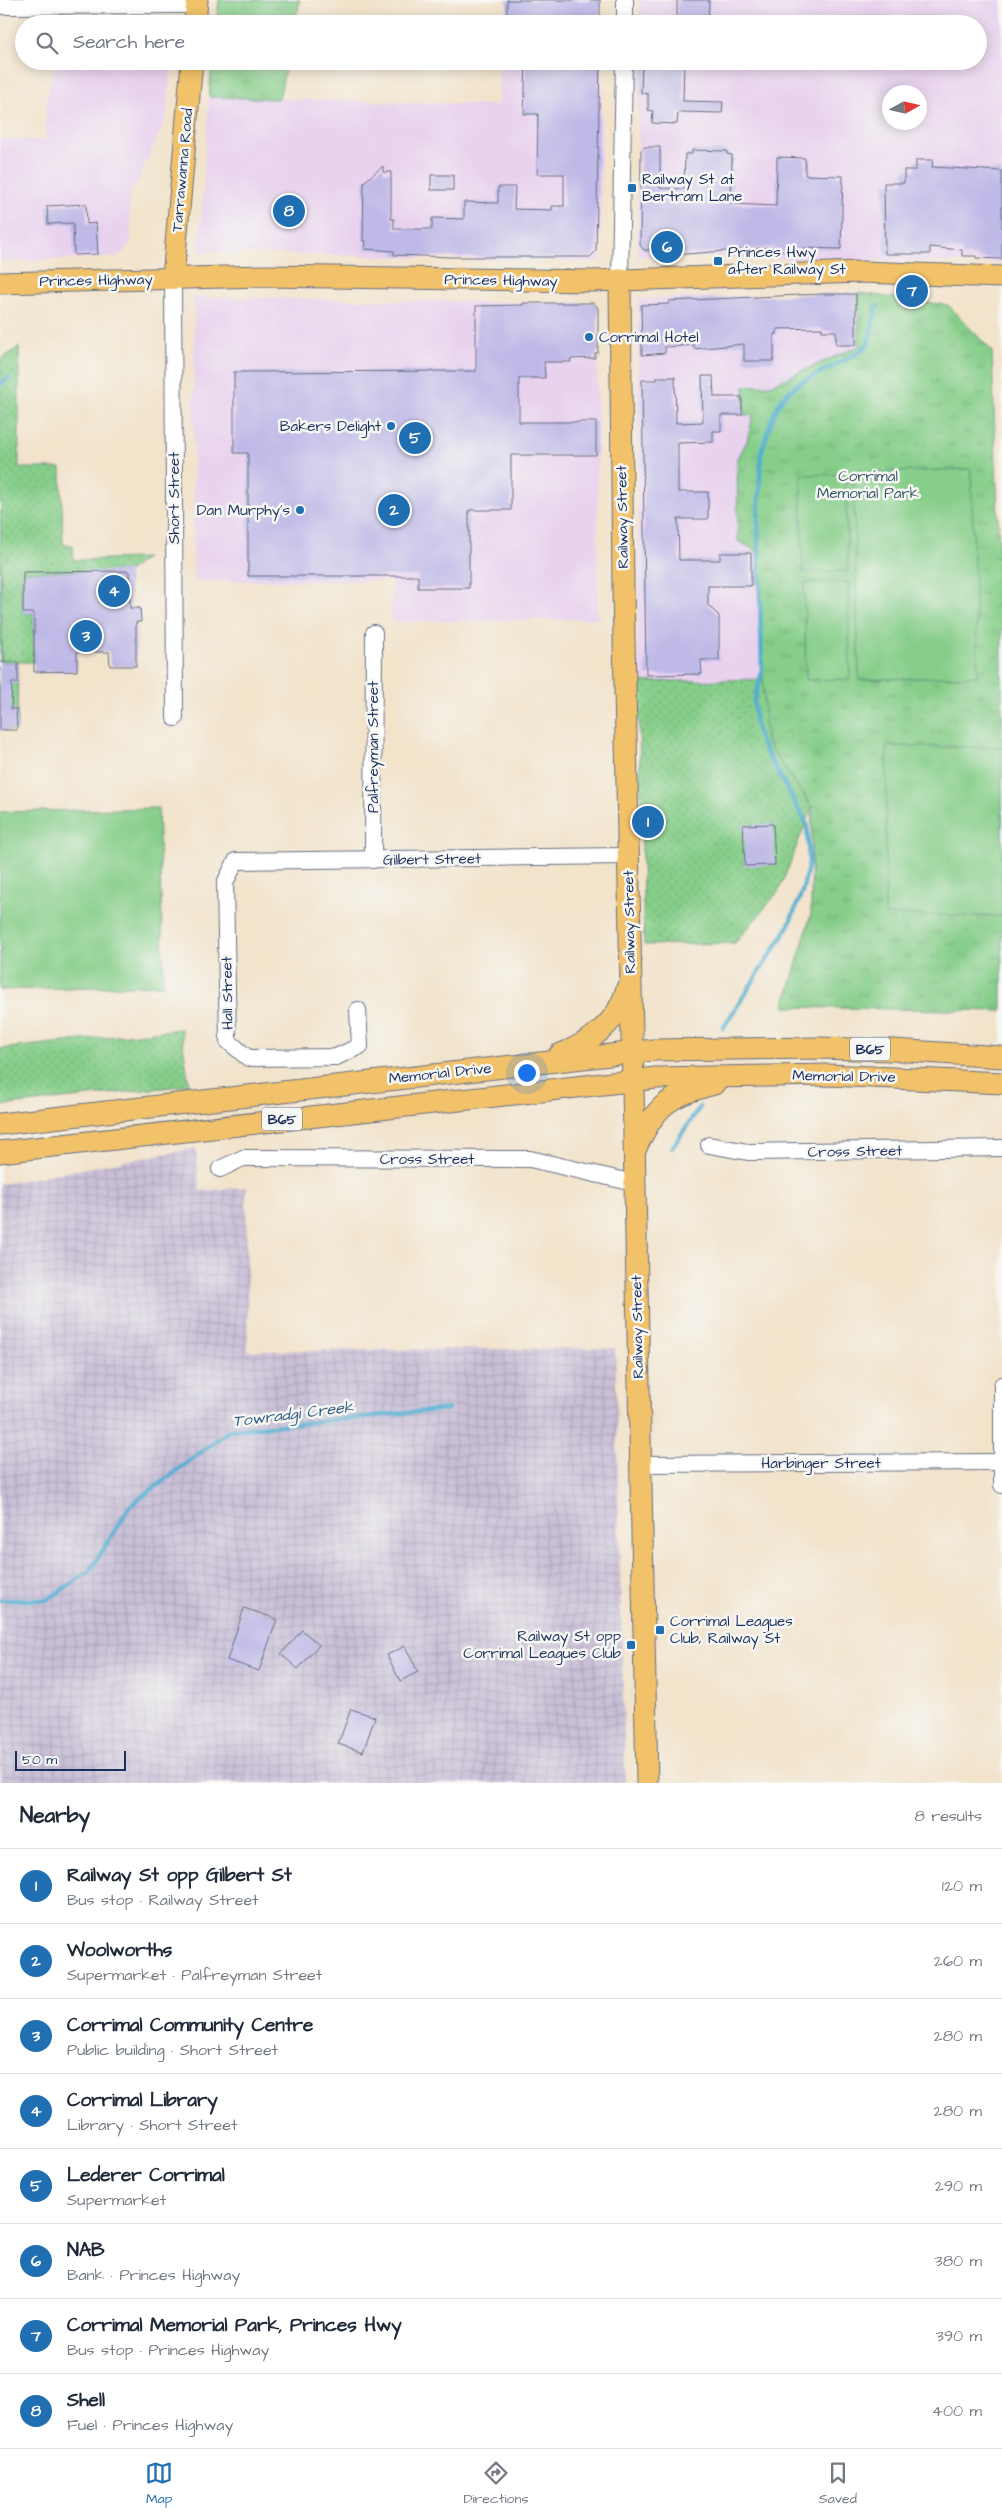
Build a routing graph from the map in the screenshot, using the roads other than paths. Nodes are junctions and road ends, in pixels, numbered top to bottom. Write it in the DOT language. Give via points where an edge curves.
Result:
graph roads {
  1 [pos="625,0"];
  2 [pos="0,6"];
  3 [pos="196,9"];
  4 [pos="625,15"];
  5 [pos="191,70"];
  6 [pos="624,70"];
  7 [pos="1002,277"];
  8 [pos="173,278"];
  9 [pos="620,280"];
  10 [pos="0,283"];
  11 [pos="374,633"];
  12 [pos="175,718"];
  13 [pos="628,856"];
  14 [pos="373,860"];
  15 [pos="236,861"];
  16 [pos="630,974"];
  17 [pos="358,1010"];
  18 [pos="631,1052"];
  19 [pos="1002,1057"];
  20 [pos="541,1062"];
  21 [pos="761,1074"];
  22 [pos="631,1080"];
  23 [pos="1002,1083"];
  24 [pos="0,1124"];
  25 [pos="709,1145"];
  26 [pos="1002,1148"];
  27 [pos="0,1152"];
  28 [pos="633,1152"];
  29 [pos="220,1169"];
  30 [pos="634,1183"];
  31 [pos="1002,1385"];
  32 [pos="1002,1462"];
  33 [pos="640,1464"];
  34 [pos="1002,1485"];
  35 [pos="647,1783"];
  1 -- 4 [label="street"];
  2 -- 3 [label="street"];
  5 -- 8 [label="main road, Tarrawanna Road"];
  6 -- 9 [label="street, Railway Street"];
  7 -- 9 [label="main road, Princes Highway" via="861,272"];
  8 -- 9 [label="main road, Princes Highway"];
  8 -- 10 [label="main road, Princes Highway"];
  8 -- 12 [label="street, Short Street"];
  9 -- 13 [label="main road, Railway Street"];
  11 -- 14 [label="street, Palfreyman Street"];
  13 -- 14 [label="street, Gilbert Street"];
  13 -- 16 [label="main road, Railway Street"];
  14 -- 15 [label="street, Gilbert Street"];
  15 -- 17 [label="street, Hall Street" via="225,883 228,1041 248,1058 336,1057 360,1046"];
  16 -- 18 [label="main road, Railway Street"];
  16 -- 20 [label="main road" via="621,1006 606,1026 576,1048"];
  18 -- 19 [label="main road, Memorial Drive / B65" via="738,1047 819,1048"];
  18 -- 20 [label="main road, Memorial Drive / B65"];
  18 -- 22 [label="main road, Railway Street"];
  20 -- 24 [label="main road, Memorial Drive / B65"];
  21 -- 22 [label="main road, Memorial Drive / B65"];
  21 -- 23 [label="main road, Memorial Drive / B65" via="913,1077"];
  21 -- 28 [label="main road" via="697,1088 664,1103 652,1115"];
  22 -- 27 [label="main road, Memorial Drive / B65"];
  22 -- 28 [label="main road, Railway Street"];
  25 -- 26 [label="street, Cross Street" via="748,1152"];
  28 -- 30 [label="main road, Railway Street"];
  29 -- 30 [label="street, Cross Street" via="243,1158 530,1159"];
  30 -- 33 [label="main road, Railway Street"];
  31 -- 32 [label="street"];
  32 -- 33 [label="street, Harbinger Street"];
  32 -- 34 [label="street"];
  33 -- 35 [label="main road, Railway Street"];
}
